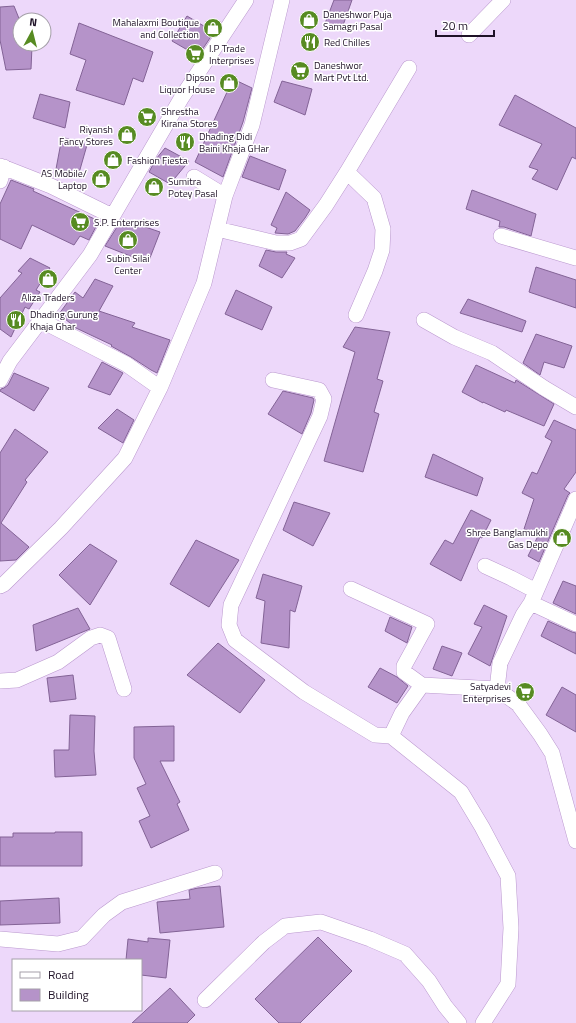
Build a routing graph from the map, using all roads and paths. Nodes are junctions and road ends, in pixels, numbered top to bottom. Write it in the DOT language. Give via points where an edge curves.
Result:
graph roads {
  1 [pos="246,0"];
  2 [pos="282,0"];
  3 [pos="504,0"];
  4 [pos="469,35"];
  5 [pos="409,68"];
  6 [pos="1,171"];
  7 [pos="347,172"];
  8 [pos="194,177"];
  9 [pos="225,196"];
  10 [pos="113,215"];
  11 [pos="217,229"];
  12 [pos="501,236"];
  13 [pos="576,258"];
  14 [pos="356,315"];
  15 [pos="40,320"];
  16 [pos="424,320"];
  17 [pos="0,380"];
  18 [pos="273,380"];
  19 [pos="160,388"];
  20 [pos="576,407"];
  21 [pos="576,499"];
  22 [pos="485,566"];
  23 [pos="0,586"];
  24 [pos="351,589"];
  25 [pos="534,597"];
  26 [pos="576,624"];
  27 [pos="0,681"];
  28 [pos="422,685"];
  29 [pos="124,689"];
  30 [pos="496,689"];
  31 [pos="391,736"];
  32 [pos="576,841"];
  33 [pos="215,874"];
  34 [pos="0,939"];
  35 [pos="205,1000"];
  36 [pos="459,1023"];
  37 [pos="483,1023"];
  1 -- 10 [label="street" via="182,97"];
  2 -- 9 [label="street" via="252,125"];
  3 -- 4 [label="street"];
  5 -- 7 [label="street"];
  6 -- 10 [label="street" via="51,186"];
  7 -- 11 [label="street" via="301,239 290,243 276,243"];
  7 -- 14 [label="street" via="374,198 383,229 382,250 376,271"];
  8 -- 9 [label="street"];
  9 -- 11 [label="street"];
  10 -- 15 [label="street" via="90,255"];
  11 -- 19 [label="street" via="204,283"];
  12 -- 13 [label="street"];
  15 -- 17 [label="street" via="10,360"];
  15 -- 19 [label="street" via="126,364"];
  16 -- 20 [label="street" via="454,337 492,353"];
  18 -- 31 [label="street" via="319,390 324,399 320,416 231,605 229,625 235,640 304,692 375,735"];
  19 -- 23 [label="street" via="125,458 61,528"];
  21 -- 25 [label="street"];
  22 -- 25 [label="street" via="511,578"];
  24 -- 28 [label="street" via="427,624 404,666 404,672"];
  25 -- 26 [label="street"];
  25 -- 30 [label="street" via="500,663"];
  27 -- 29 [label="street" via="17,680 58,662 91,638 100,635 108,638"];
  28 -- 30 [label="street"];
  28 -- 31 [label="street" via="402,713"];
  30 -- 32 [label="street" via="518,704 552,753"];
  31 -- 37 [label="street" via="461,792 508,876 511,928 508,984"];
  33 -- 34 [label="street" via="122,902 104,915 82,938 58,944"];
  35 -- 36 [label="street" via="264,942 285,926 321,922 405,954 429,981"];
}
